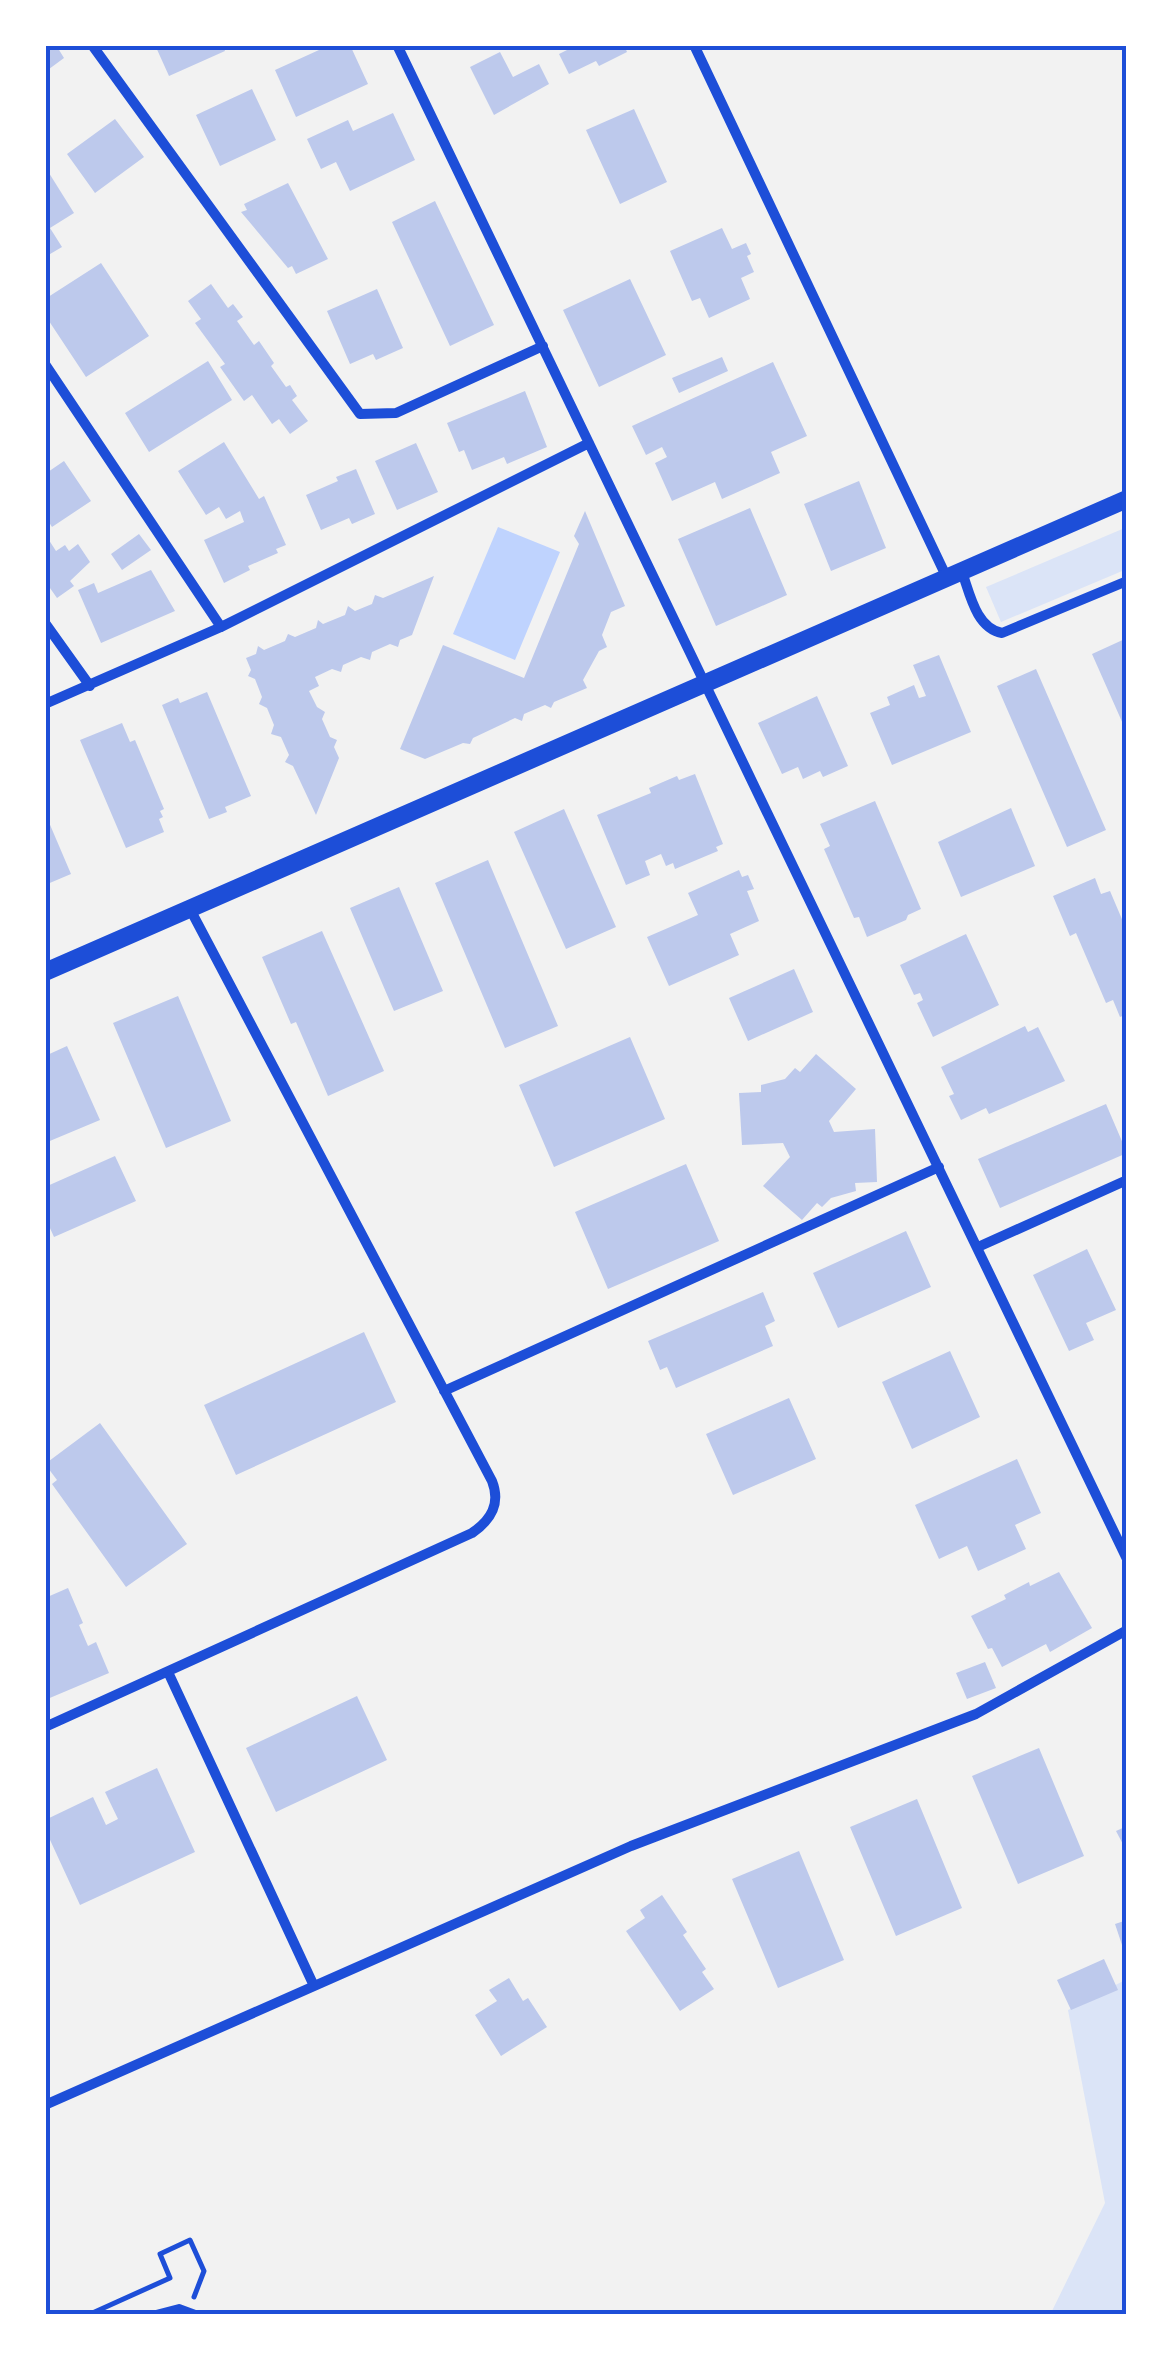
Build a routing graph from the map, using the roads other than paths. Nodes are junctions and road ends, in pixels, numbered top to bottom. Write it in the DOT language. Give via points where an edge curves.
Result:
graph roads {
  1 [pos="92,45"];
  2 [pos="397,45"];
  3 [pos="694,45"];
  4 [pos="543,346"];
  5 [pos="45,364"];
  6 [pos="590,443"];
  7 [pos="1127,499"];
  8 [pos="954,575"];
  9 [pos="1127,581"];
  10 [pos="45,622"];
  11 [pos="221,627"];
  12 [pos="706,684"];
  13 [pos="90,686"];
  14 [pos="45,704"];
  15 [pos="190,909"];
  16 [pos="45,972"];
  17 [pos="940,1168"];
  18 [pos="1127,1180"];
  19 [pos="978,1247"];
  20 [pos="444,1391"];
  21 [pos="1127,1560"];
  22 [pos="1127,1630"];
  23 [pos="168,1672"];
  24 [pos="45,1727"];
  25 [pos="314,1986"];
  26 [pos="45,2104"];
  27 [pos="152,2315"];
  28 [pos="198,2315"];
  1 -- 4 [label="street" via="360,414 396,413"];
  2 -- 4 [label="street"];
  3 -- 8 [label="street"];
  4 -- 6 [label="street"];
  5 -- 11 [label="street"];
  6 -- 11 [label="street"];
  6 -- 12 [label="street"];
  7 -- 8 [label="street"];
  8 -- 9 [label="street" via="982,620 1002,634"];
  8 -- 12 [label="street"];
  10 -- 13 [label="street"];
  11 -- 13 [label="street"];
  12 -- 15 [label="street"];
  12 -- 17 [label="street"];
  13 -- 14 [label="street"];
  15 -- 16 [label="street"];
  15 -- 20 [label="street"];
  17 -- 19 [label="street"];
  17 -- 20 [label="street"];
  18 -- 19 [label="street"];
  19 -- 21 [label="street"];
  20 -- 23 [label="street" via="496,1490 486,1522"];
  22 -- 25 [label="street" via="976,1714 631,1846"];
  23 -- 24 [label="street"];
  23 -- 25 [label="street"];
  25 -- 26 [label="street"];
  27 -- 28 [label="lane" via="189,2309"];
}
